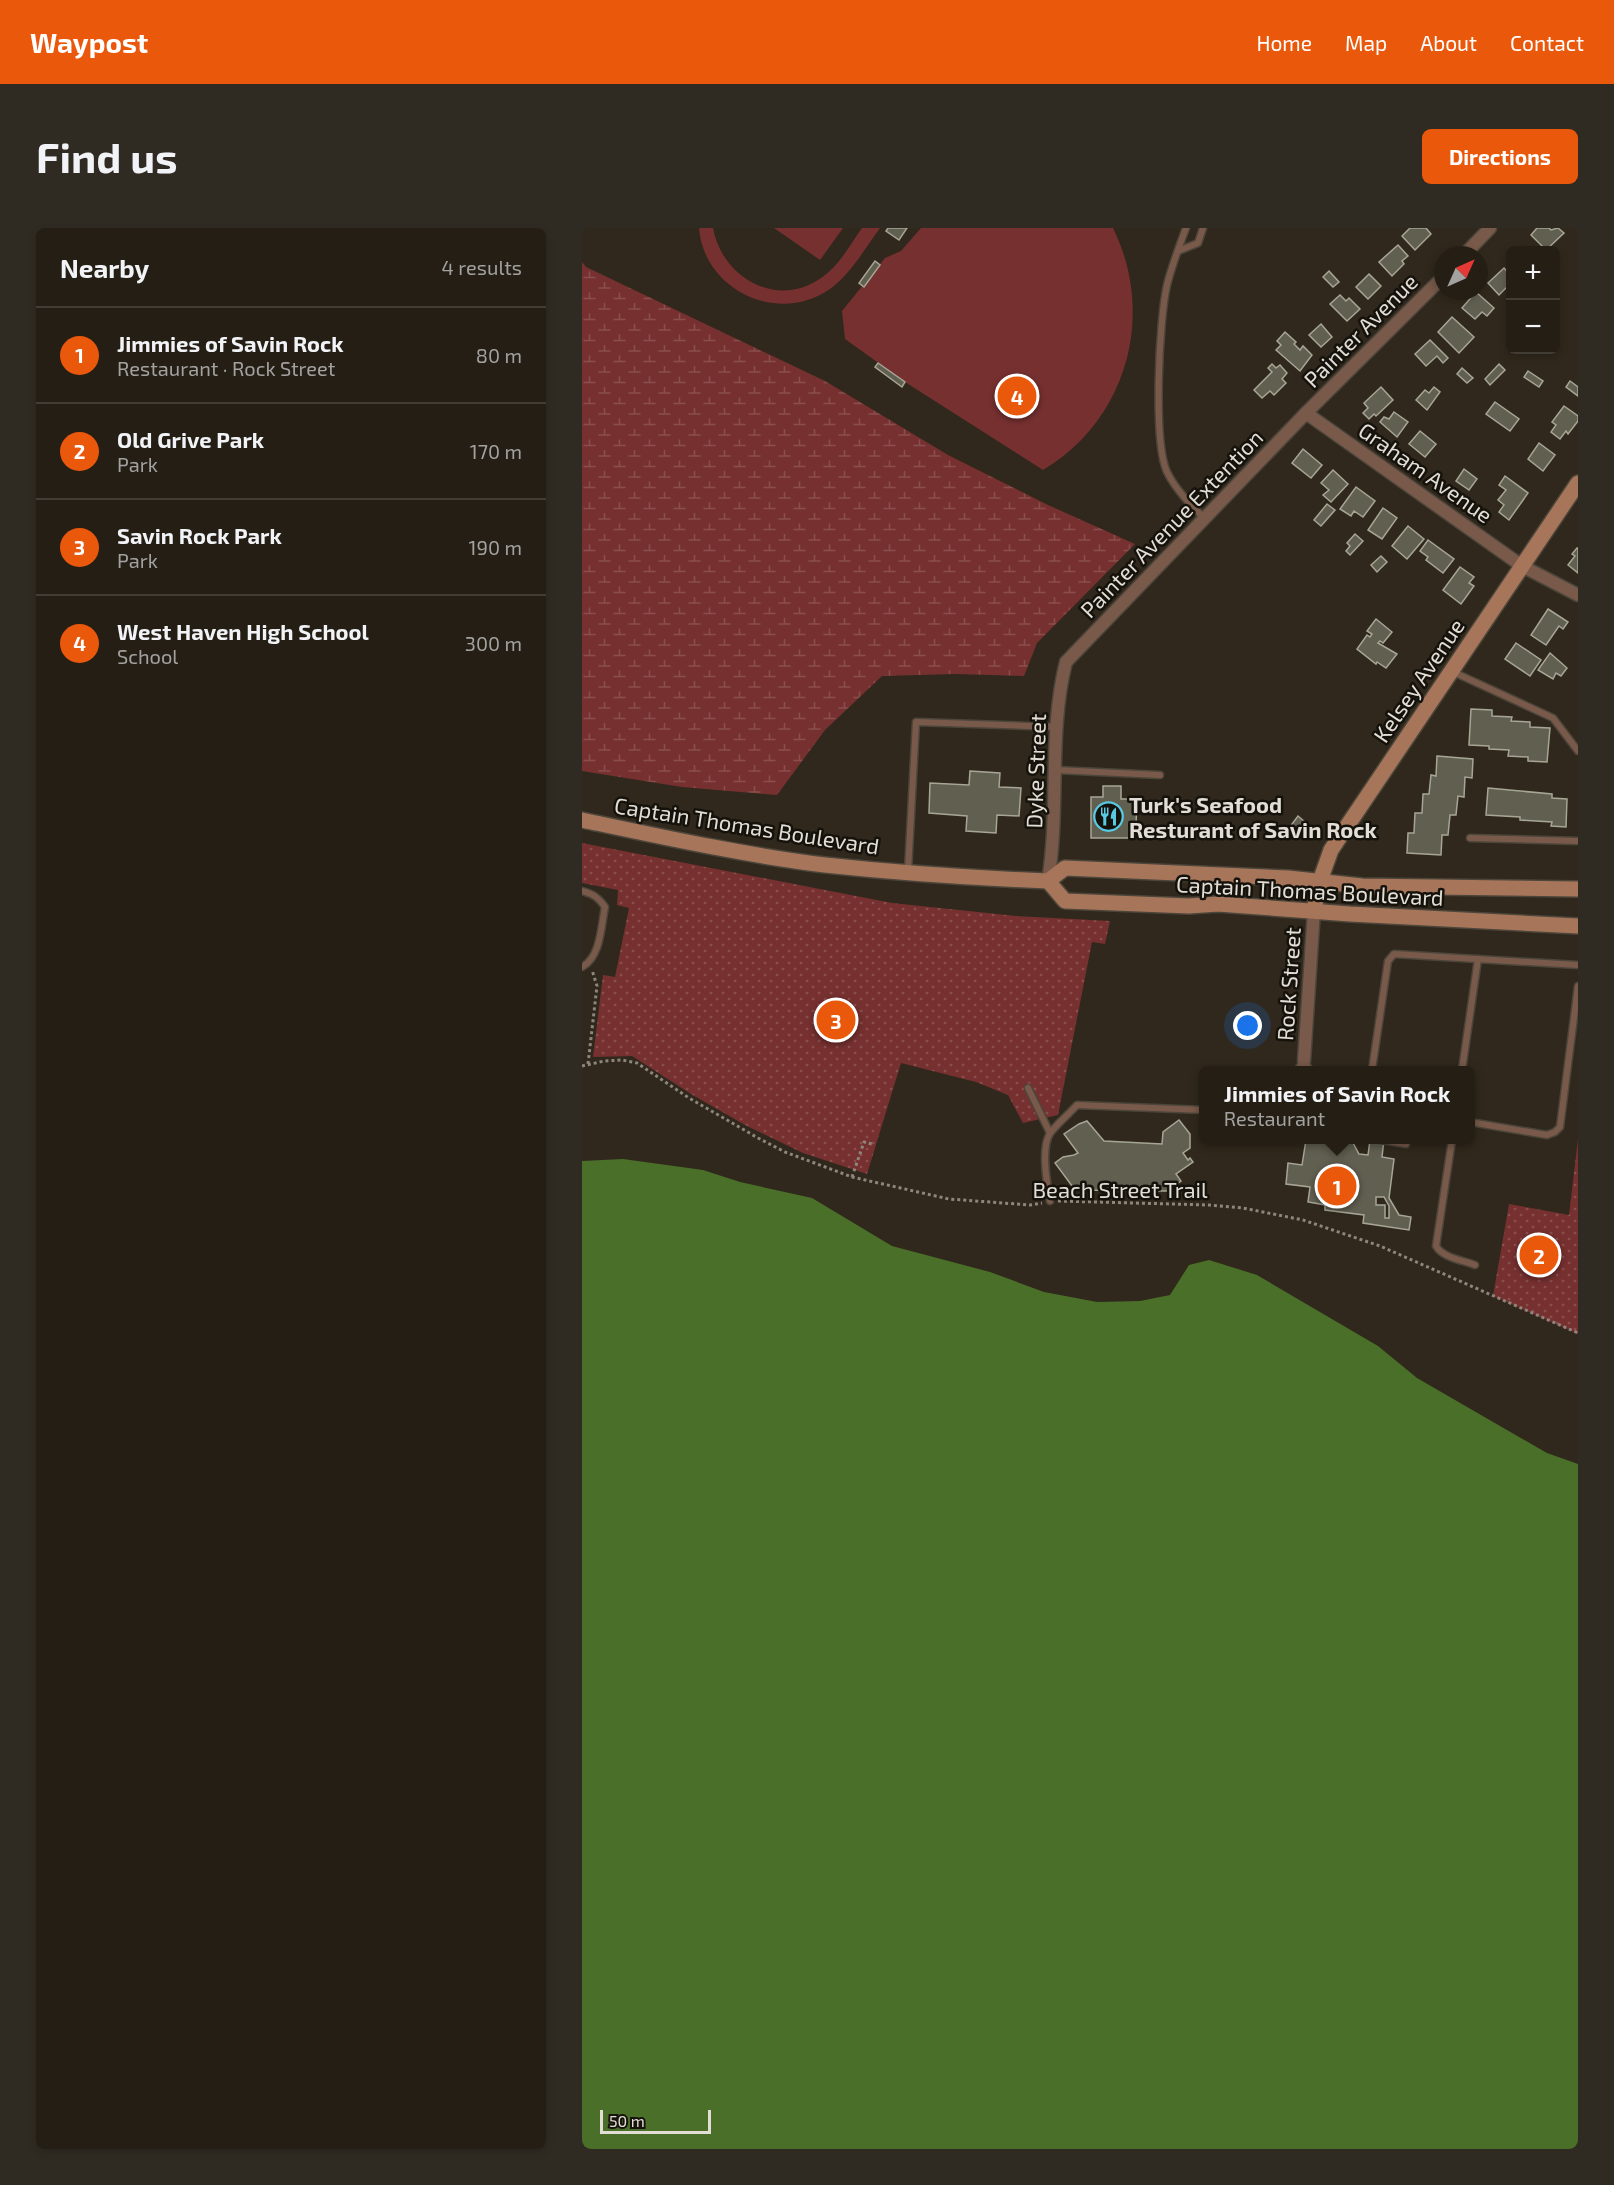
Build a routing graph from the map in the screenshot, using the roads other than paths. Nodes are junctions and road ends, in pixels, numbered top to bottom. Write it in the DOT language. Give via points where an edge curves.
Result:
graph roads {
  1 [pos="1186,228"];
  2 [pos="1203,228"];
  3 [pos="1490,228"];
  4 [pos="1473,246"];
  5 [pos="1178,251"];
  6 [pos="1434,285"];
  7 [pos="1306,413"];
  8 [pos="1578,483"];
  9 [pos="1205,519"];
  10 [pos="1521,566"];
  11 [pos="1578,595"];
  12 [pos="1066,662"];
  13 [pos="1451,671"];
  14 [pos="1057,727"];
  15 [pos="1578,751"];
  16 [pos="1056,770"];
  17 [pos="1160,775"];
  18 [pos="582,820"];
  19 [pos="1470,838"];
  20 [pos="1578,841"];
  21 [pos="908,872"];
  22 [pos="1048,881"];
  23 [pos="1320,881"];
  24 [pos="1578,889"];
  25 [pos="582,891"];
  26 [pos="1314,910"];
  27 [pos="1578,926"];
  28 [pos="1478,959"];
  29 [pos="1578,964"];
  30 [pos="582,967"];
  31 [pos="1578,986"];
  32 [pos="1304,1066"];
  33 [pos="1373,1066"];
  34 [pos="1463,1066"];
  35 [pos="1028,1088"];
  36 [pos="1199,1110"];
  37 [pos="1475,1123"];
  38 [pos="1050,1133"];
  39 [pos="1451,1144"];
  40 [pos="1050,1201"];
  41 [pos="1475,1265"];
  1 -- 5 [label="lane"];
  2 -- 5 [label="lane" via="1198,243"];
  3 -- 4 [label="street"];
  5 -- 9 [label="lane" via="1167,286 1163,325 1159,438 1166,470 1177,489"];
  6 -- 7 [label="street, Painter Avenue"];
  7 -- 9 [label="street, Painter Avenue Extention"];
  7 -- 10 [label="street, Graham Avenue"];
  8 -- 10 [label="main road, Kelsey Avenue"];
  9 -- 12 [label="street, Painter Avenue Extention"];
  10 -- 11 [label="street, Graham Avenue"];
  10 -- 13 [label="main road, Kelsey Avenue"];
  12 -- 14 [label="street, Dyke Street"];
  13 -- 15 [label="lane" via="1553,718"];
  13 -- 23 [label="main road, Kelsey Avenue" via="1330,850"];
  14 -- 16 [label="street, Dyke Street"];
  14 -- 21 [label="lane" via="916,722"];
  16 -- 17 [label="lane"];
  16 -- 22 [label="street, Dyke Street"];
  18 -- 21 [label="main road, Captain Thomas Boulevard" via="824,865"];
  19 -- 20 [label="lane"];
  21 -- 22 [label="main road, Captain Thomas Boulevard"];
  22 -- 23 [label="main road, Captain Thomas Boulevard" via="1065,868"];
  22 -- 26 [label="main road, Captain Thomas Boulevard" via="1065,901"];
  23 -- 24 [label="main road, Captain Thomas Boulevard" via="1362,886"];
  23 -- 26 [label="main road, Kelsey Avenue"];
  25 -- 30 [label="lane" via="599,898 605,907 595,956"];
  26 -- 27 [label="main road, Captain Thomas Boulevard"];
  26 -- 32 [label="street, Rock Street"];
  28 -- 29 [label="lane"];
  28 -- 33 [label="lane" via="1394,954 1389,957"];
  28 -- 34 [label="lane"];
  31 -- 37 [label="lane" via="1560,1127 1547,1135"];
  35 -- 38 [label="lane"];
  36 -- 38 [label="lane" via="1077,1105"];
  38 -- 40 [label="lane" via="1046,1150"];
  39 -- 41 [label="lane" via="1436,1246 1446,1255"];
}
